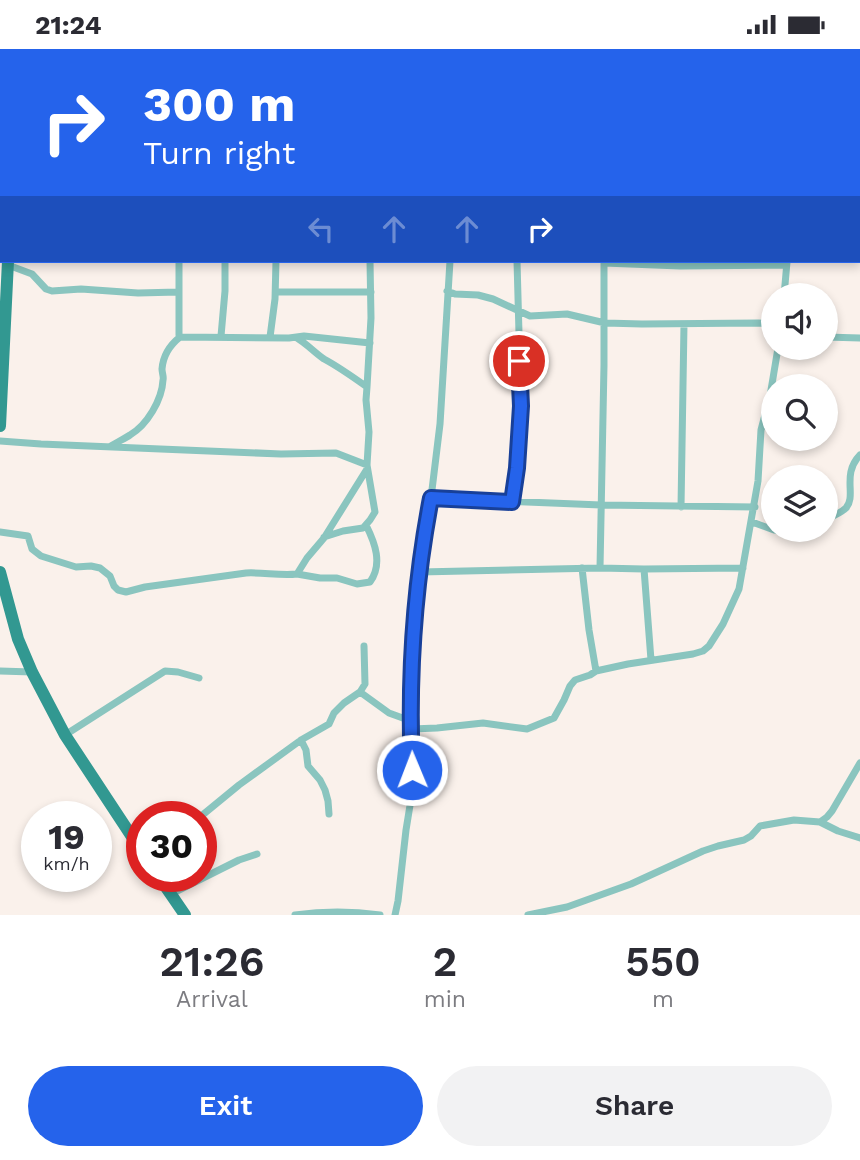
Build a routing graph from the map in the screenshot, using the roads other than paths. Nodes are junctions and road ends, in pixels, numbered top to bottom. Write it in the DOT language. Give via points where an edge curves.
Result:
graph roads {
  1 [pos="8,263"];
  2 [pos="179,263"];
  3 [pos="225,263"];
  4 [pos="276,263"];
  5 [pos="370,263"];
  6 [pos="450,263"];
  7 [pos="517,263"];
  8 [pos="604,263"];
  9 [pos="623,263"];
  10 [pos="787,263"];
  11 [pos="785,283"];
  12 [pos="447,291"];
  13 [pos="178,292"];
  14 [pos="276,292"];
  15 [pos="371,292"];
  16 [pos="3,300"];
  17 [pos="519,310"];
  18 [pos="605,323"];
  19 [pos="761,323"];
  20 [pos="684,324"];
  21 [pos="221,336"];
  22 [pos="180,337"];
  23 [pos="270,337"];
  24 [pos="838,337"];
  25 [pos="297,338"];
  26 [pos="860,338"];
  27 [pos="370,343"];
  28 [pos="2,352"];
  29 [pos="776,360"];
  30 [pos="366,387"];
  31 [pos="0,426"];
  32 [pos="0,441"];
  33 [pos="109,447"];
  34 [pos="860,455"];
  35 [pos="367,467"];
  36 [pos="369,481"];
  37 [pos="359,482"];
  38 [pos="431,498"];
  39 [pos="512,502"];
  40 [pos="601,505"];
  41 [pos="681,506"];
  42 [pos="755,507"];
  43 [pos="838,513"];
  44 [pos="752,522"];
  45 [pos="761,525"];
  46 [pos="366,526"];
  47 [pos="0,532"];
  48 [pos="324,538"];
  49 [pos="582,568"];
  50 [pos="600,568"];
  51 [pos="743,568"];
  52 [pos="645,569"];
  53 [pos="0,572"];
  54 [pos="420,572"];
  55 [pos="297,574"];
  56 [pos="364,646"];
  57 [pos="651,660"];
  58 [pos="0,671"];
  59 [pos="596,671"];
  60 [pos="32,672"];
  61 [pos="199,678"];
  62 [pos="360,692"];
  63 [pos="411,725"];
  64 [pos="65,735"];
  65 [pos="300,740"];
  66 [pos="860,763"];
  67 [pos="217,803"];
  68 [pos="329,814"];
  69 [pos="820,823"];
  70 [pos="126,828"];
  71 [pos="860,838"];
  72 [pos="257,854"];
  73 [pos="171,894"];
  74 [pos="185,915"];
  75 [pos="295,915"];
  76 [pos="380,915"];
  77 [pos="394,915"];
  78 [pos="528,915"];
  1 -- 13 [label="street" via="32,274 52,291"];
  1 -- 16 [label="main road"];
  2 -- 13 [label="street"];
  3 -- 21 [label="street"];
  4 -- 14 [label="street"];
  5 -- 15 [label="street"];
  6 -- 12 [label="street"];
  7 -- 17 [label="street"];
  8 -- 18 [label="street"];
  9 -- 10 [label="street"];
  10 -- 11 [label="street"];
  12 -- 17 [label="street" via="478,295"];
  12 -- 38 [label="street"];
  13 -- 22 [label="street"];
  14 -- 15 [label="street"];
  14 -- 23 [label="street"];
  15 -- 27 [label="street"];
  16 -- 28 [label="main road"];
  17 -- 18 [label="street" via="530,316 567,314"];
  17 -- 39 [label="street" via="521,406"];
  18 -- 20 [label="street"];
  18 -- 40 [label="street"];
  19 -- 20 [label="street"];
  20 -- 41 [label="street"];
  21 -- 22 [label="street"];
  21 -- 23 [label="street"];
  22 -- 33 [label="street" via="168,349 162,387 152,411 132,435"];
  23 -- 25 [label="street"];
  24 -- 26 [label="street"];
  25 -- 27 [label="street"];
  25 -- 30 [label="street"];
  27 -- 30 [label="street"];
  28 -- 31 [label="main road"];
  29 -- 42 [label="street" via="761,431"];
  30 -- 35 [label="street"];
  32 -- 33 [label="street"];
  33 -- 35 [label="street" via="337,453"];
  34 -- 43 [label="street" via="850,473 848,506"];
  35 -- 36 [label="street"];
  35 -- 37 [label="street"];
  36 -- 37 [label="street"];
  36 -- 46 [label="street" via="375,512"];
  37 -- 48 [label="street"];
  38 -- 39 [label="street"];
  38 -- 54 [label="street"];
  39 -- 40 [label="street"];
  40 -- 41 [label="street"];
  40 -- 50 [label="street"];
  41 -- 42 [label="street"];
  42 -- 44 [label="street"];
  44 -- 45 [label="street"];
  44 -- 51 [label="street"];
  46 -- 48 [label="street"];
  46 -- 55 [label="street" via="377,550 370,582"];
  47 -- 55 [label="street" via="28,536 32,549 41,556 76,567 100,568 118,590 126,592 246,573"];
  48 -- 55 [label="street"];
  49 -- 50 [label="street"];
  49 -- 54 [label="street"];
  49 -- 59 [label="street"];
  50 -- 52 [label="street"];
  51 -- 52 [label="street"];
  51 -- 57 [label="street" via="731,610 709,646 693,654"];
  52 -- 57 [label="street"];
  53 -- 60 [label="main road"];
  54 -- 63 [label="street"];
  56 -- 62 [label="street" via="365,684"];
  57 -- 59 [label="street"];
  58 -- 60 [label="street"];
  59 -- 63 [label="street" via="575,680 554,718 527,729 484,723 437,729"];
  60 -- 64 [label="main road"];
  61 -- 64 [label="street" via="165,671"];
  62 -- 63 [label="street"];
  62 -- 65 [label="street" via="334,713 330,725"];
  63 -- 77 [label="street" via="412,793"];
  64 -- 70 [label="main road"];
  65 -- 67 [label="street"];
  65 -- 68 [label="street" via="308,766 325,790"];
  66 -- 69 [label="street"];
  69 -- 71 [label="street"];
  69 -- 78 [label="street" via="794,820 760,826 744,840 703,851 631,884"];
  72 -- 73 [label="street"];
  73 -- 74 [label="main road"];
  75 -- 76 [label="street" via="332,911"];
}
